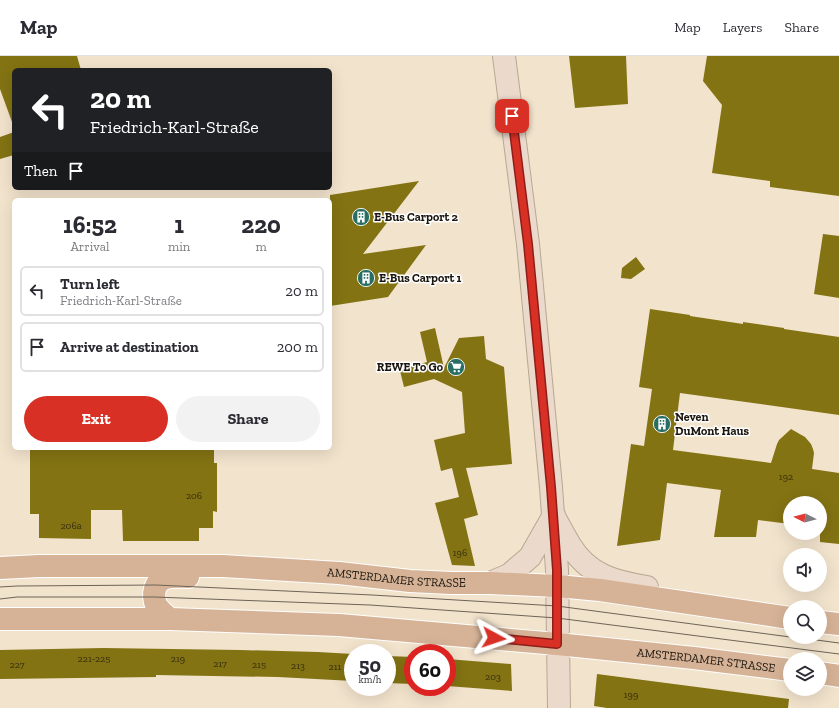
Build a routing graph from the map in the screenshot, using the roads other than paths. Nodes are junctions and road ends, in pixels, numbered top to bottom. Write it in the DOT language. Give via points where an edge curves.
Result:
graph roads {
  1 [pos="504,56"];
  2 [pos="554,515"];
  3 [pos="223,566"];
  4 [pos="0,568"];
  5 [pos="490,583"];
  6 [pos="557,586"];
  7 [pos="694,605"];
  8 [pos="783,617"];
  9 [pos="0,619"];
  10 [pos="170,619"];
  11 [pos="827,623"];
  12 [pos="839,624"];
  13 [pos="557,644"];
  14 [pos="783,669"];
  15 [pos="827,674"];
  16 [pos="839,676"];
  17 [pos="558,708"];
  1 -- 2 [label="main road" via="528,244"];
  2 -- 5 [label="main road" via="530,557 509,575"];
  2 -- 6 [label="main road"];
  2 -- 7 [label="main road" via="570,547 581,560 605,577 623,583 678,593"];
  3 -- 4 [label="main road, AMSTERDAMER STRASSE"];
  3 -- 5 [label="main road, AMSTERDAMER STRASSE" via="339,573 405,581"];
  3 -- 10 [label="main road" via="204,577 165,578 159,581 154,590 156,605"];
  5 -- 6 [label="main road, AMSTERDAMER STRASSE"];
  6 -- 7 [label="main road, AMSTERDAMER STRASSE"];
  6 -- 13 [label="main road"];
  7 -- 8 [label="main road, AMSTERDAMER STRASSE"];
  9 -- 10 [label="main road, AMSTERDAMER STRASSE"];
  10 -- 13 [label="main road, AMSTERDAMER STRASSE" via="339,624"];
  11 -- 12 [label="main road"];
  13 -- 14 [label="main road, AMSTERDAMER STRASSE"];
  13 -- 17 [label="main road"];
  15 -- 16 [label="main road"];
}
